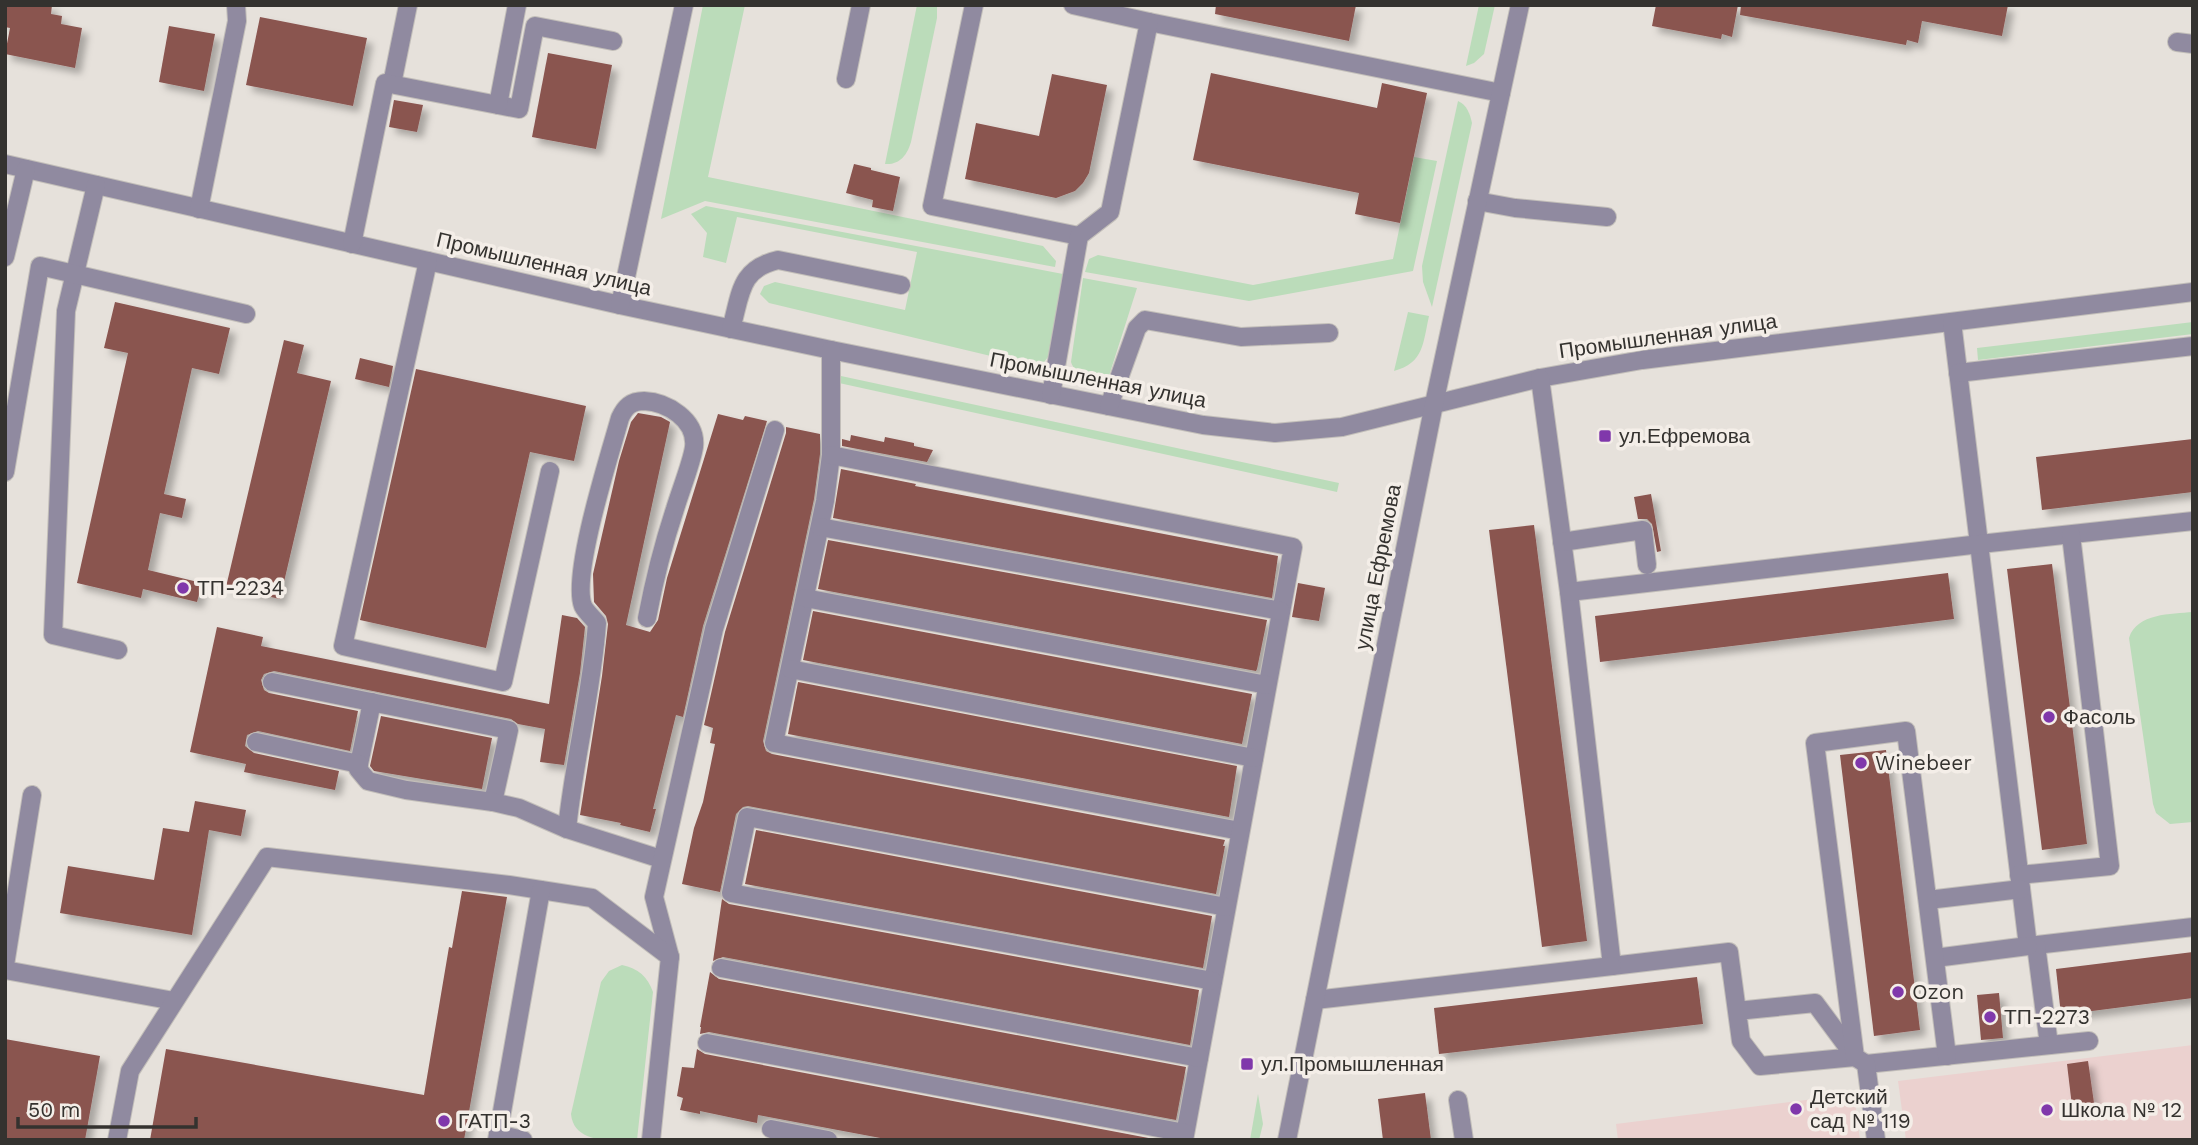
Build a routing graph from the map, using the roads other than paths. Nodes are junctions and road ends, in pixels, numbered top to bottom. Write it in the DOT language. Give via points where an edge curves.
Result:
graph roads {
  1 [pos="236,5"];
  2 [pos="408,5"];
  3 [pos="517,5"];
  4 [pos="684,5"];
  5 [pos="861,5"];
  6 [pos="974,5"];
  7 [pos="1073,5"];
  8 [pos="1520,5"];
  9 [pos="1149,22"];
  10 [pos="613,41"];
  11 [pos="846,79"];
  12 [pos="392,84"];
  13 [pos="1501,93"];
  14 [pos="498,105"];
  15 [pos="5,164"];
  16 [pos="26,169"];
  17 [pos="96,185"];
  18 [pos="1477,201"];
  19 [pos="199,209"];
  20 [pos="1607,217"];
  21 [pos="1079,236"];
  22 [pos="352,244"];
  23 [pos="5,257"];
  24 [pos="428,261"];
  25 [pos="75,274"];
  26 [pos="901,285"];
  27 [pos="2193,292"];
  28 [pos="620,305"];
  29 [pos="246,314"];
  30 [pos="1952,322"];
  31 [pos="730,328"];
  32 [pos="1329,333"];
  33 [pos="2193,346"];
  34 [pos="831,350"];
  35 [pos="1958,373"];
  36 [pos="1540,378"];
  37 [pos="1051,395"];
  38 [pos="1434,404"];
  39 [pos="1110,406"];
  40 [pos="775,430"];
  41 [pos="831,454"];
  42 [pos="550,471"];
  43 [pos="5,472"];
  44 [pos="2193,522"];
  45 [pos="820,527"];
  46 [pos="2071,534"];
  47 [pos="1562,542"];
  48 [pos="1980,544"];
  49 [pos="1647,565"];
  50 [pos="1569,592"];
  51 [pos="805,598"];
  52 [pos="1281,611"];
  53 [pos="646,618"];
  54 [pos="118,650"];
  55 [pos="790,669"];
  56 [pos="272,682"];
  57 [pos="1267,685"];
  58 [pos="372,702"];
  59 [pos="256,742"];
  60 [pos="1254,758"];
  61 [pos="359,764"];
  62 [pos="32,795"];
  63 [pos="493,802"];
  64 [pos="567,828"];
  65 [pos="1240,831"];
  66 [pos="661,859"];
  67 [pos="2020,882"];
  68 [pos="541,890"];
  69 [pos="1928,900"];
  70 [pos="1226,907"];
  71 [pos="2193,927"];
  72 [pos="2032,946"];
  73 [pos="670,957"];
  74 [pos="1935,958"];
  75 [pos="1612,966"];
  76 [pos="5,967"];
  77 [pos="721,968"];
  78 [pos="1213,981"];
  79 [pos="1315,1000"];
  80 [pos="174,1001"];
  81 [pos="1737,1011"];
  82 [pos="2089,1041"];
  83 [pos="707,1043"];
  84 [pos="2049,1045"];
  85 [pos="1947,1056"];
  86 [pos="1199,1058"];
  87 [pos="1861,1061"];
  88 [pos="1458,1100"];
  89 [pos="771,1129"];
  90 [pos="497,1137"];
  91 [pos="1184,1137"];
  92 [pos="117,1140"];
  93 [pos="523,1140"];
  94 [pos="650,1140"];
  95 [pos="828,1140"];
  96 [pos="1287,1140"];
  97 [pos="1464,1140"];
  98 [pos="1876,1140"];
  1 -- 19 [label="street"];
  2 -- 12 [label="street"];
  3 -- 14 [label="street"];
  4 -- 28 [label="street"];
  5 -- 11 [label="street"];
  6 -- 21 [label="street" via="932,205"];
  7 -- 9 [label="street"];
  8 -- 13 [label="street, улица Ефремова"];
  9 -- 13 [label="street"];
  9 -- 21 [label="street" via="1110,212"];
  10 -- 14 [label="street" via="535,26 519,109"];
  12 -- 14 [label="street"];
  12 -- 22 [label="street" via="385,83"];
  13 -- 18 [label="street, улица Ефремова"];
  15 -- 16 [label="street, Промышленная улица"];
  16 -- 17 [label="street, Промышленная улица"];
  16 -- 23 [label="street"];
  17 -- 19 [label="street, Промышленная улица"];
  17 -- 25 [label="street"];
  18 -- 20 [label="street"];
  18 -- 38 [label="street, улица Ефремова"];
  19 -- 22 [label="street, Промышленная улица"];
  21 -- 37 [label="street"];
  22 -- 24 [label="street, Промышленная улица"];
  24 -- 28 [label="street, Промышленная улица"];
  24 -- 42 [label="street" via="343,646 503,682"];
  25 -- 29 [label="street"];
  25 -- 43 [label="street" via="40,267"];
  25 -- 54 [label="street" via="66,311 53,635"];
  26 -- 31 [label="street" via="778,260 762,264 749,274"];
  27 -- 30 [label="street, Промышленная улица"];
  28 -- 31 [label="street, Промышленная улица"];
  30 -- 35 [label="street"];
  30 -- 36 [label="street, Промышленная улица" via="1642,360"];
  31 -- 34 [label="street, Промышленная улица"];
  32 -- 39 [label="street" via="1241,337 1145,320 1137,328"];
  33 -- 35 [label="street"];
  34 -- 37 [label="street, Промышленная улица"];
  34 -- 41 [label="street"];
  35 -- 48 [label="street"];
  36 -- 38 [label="street, Промышленная улица"];
  36 -- 47 [label="street"];
  37 -- 39 [label="street, Промышленная улица"];
  38 -- 39 [label="street, Промышленная улица" via="1342,427 1276,433 1203,425"];
  38 -- 79 [label="street, улица Ефремова"];
  40 -- 66 [label="street" via="714,629"];
  41 -- 45 [label="street"];
  41 -- 52 [label="street" via="1293,547"];
  44 -- 46 [label="street"];
  45 -- 51 [label="street"];
  45 -- 52 [label="street"];
  46 -- 48 [label="street"];
  46 -- 67 [label="street" via="2110,866"];
  47 -- 49 [label="street" via="1643,530"];
  47 -- 50 [label="street"];
  48 -- 50 [label="street"];
  48 -- 67 [label="street"];
  50 -- 75 [label="street"];
  51 -- 55 [label="street"];
  51 -- 57 [label="street"];
  52 -- 57 [label="street"];
  53 -- 64 [label="street" via="694,445 681,415 643,401 630,403 620,418 584,555 583,606 597,623"];
  55 -- 60 [label="street"];
  55 -- 65 [label="street" via="774,743"];
  56 -- 58 [label="street"];
  57 -- 60 [label="street"];
  58 -- 61 [label="street"];
  58 -- 63 [label="street" via="509,730"];
  59 -- 61 [label="street"];
  60 -- 65 [label="street"];
  61 -- 63 [label="street" via="368,781"];
  62 -- 76 [label="street"];
  63 -- 64 [label="street"];
  64 -- 66 [label="street"];
  65 -- 70 [label="street"];
  66 -- 73 [label="street" via="654,897"];
  67 -- 69 [label="street"];
  67 -- 72 [label="street"];
  68 -- 73 [label="street" via="592,898"];
  68 -- 80 [label="street" via="267,857"];
  68 -- 90 [label="street"];
  69 -- 74 [label="street"];
  69 -- 87 [label="street" via="1906,731 1815,743"];
  70 -- 78 [label="street"];
  70 -- 78 [label="street" via="747,817 731,893"];
  71 -- 72 [label="street"];
  72 -- 74 [label="street"];
  72 -- 84 [label="street"];
  73 -- 94 [label="street"];
  74 -- 85 [label="street"];
  75 -- 79 [label="street"];
  75 -- 81 [label="street" via="1729,952"];
  76 -- 80 [label="street"];
  77 -- 86 [label="street"];
  78 -- 86 [label="street"];
  79 -- 96 [label="street, улица Ефремова"];
  80 -- 92 [label="street" via="130,1071"];
  81 -- 87 [label="street" via="1815,1003"];
  81 -- 87 [label="street" via="1741,1041 1760,1066"];
  82 -- 84 [label="street"];
  83 -- 91 [label="street"];
  84 -- 85 [label="street"];
  85 -- 87 [label="street"];
  86 -- 91 [label="street"];
  87 -- 98 [label="street"];
  88 -- 97 [label="street"];
  89 -- 95 [label="street"];
  90 -- 93 [label="street"];
}
